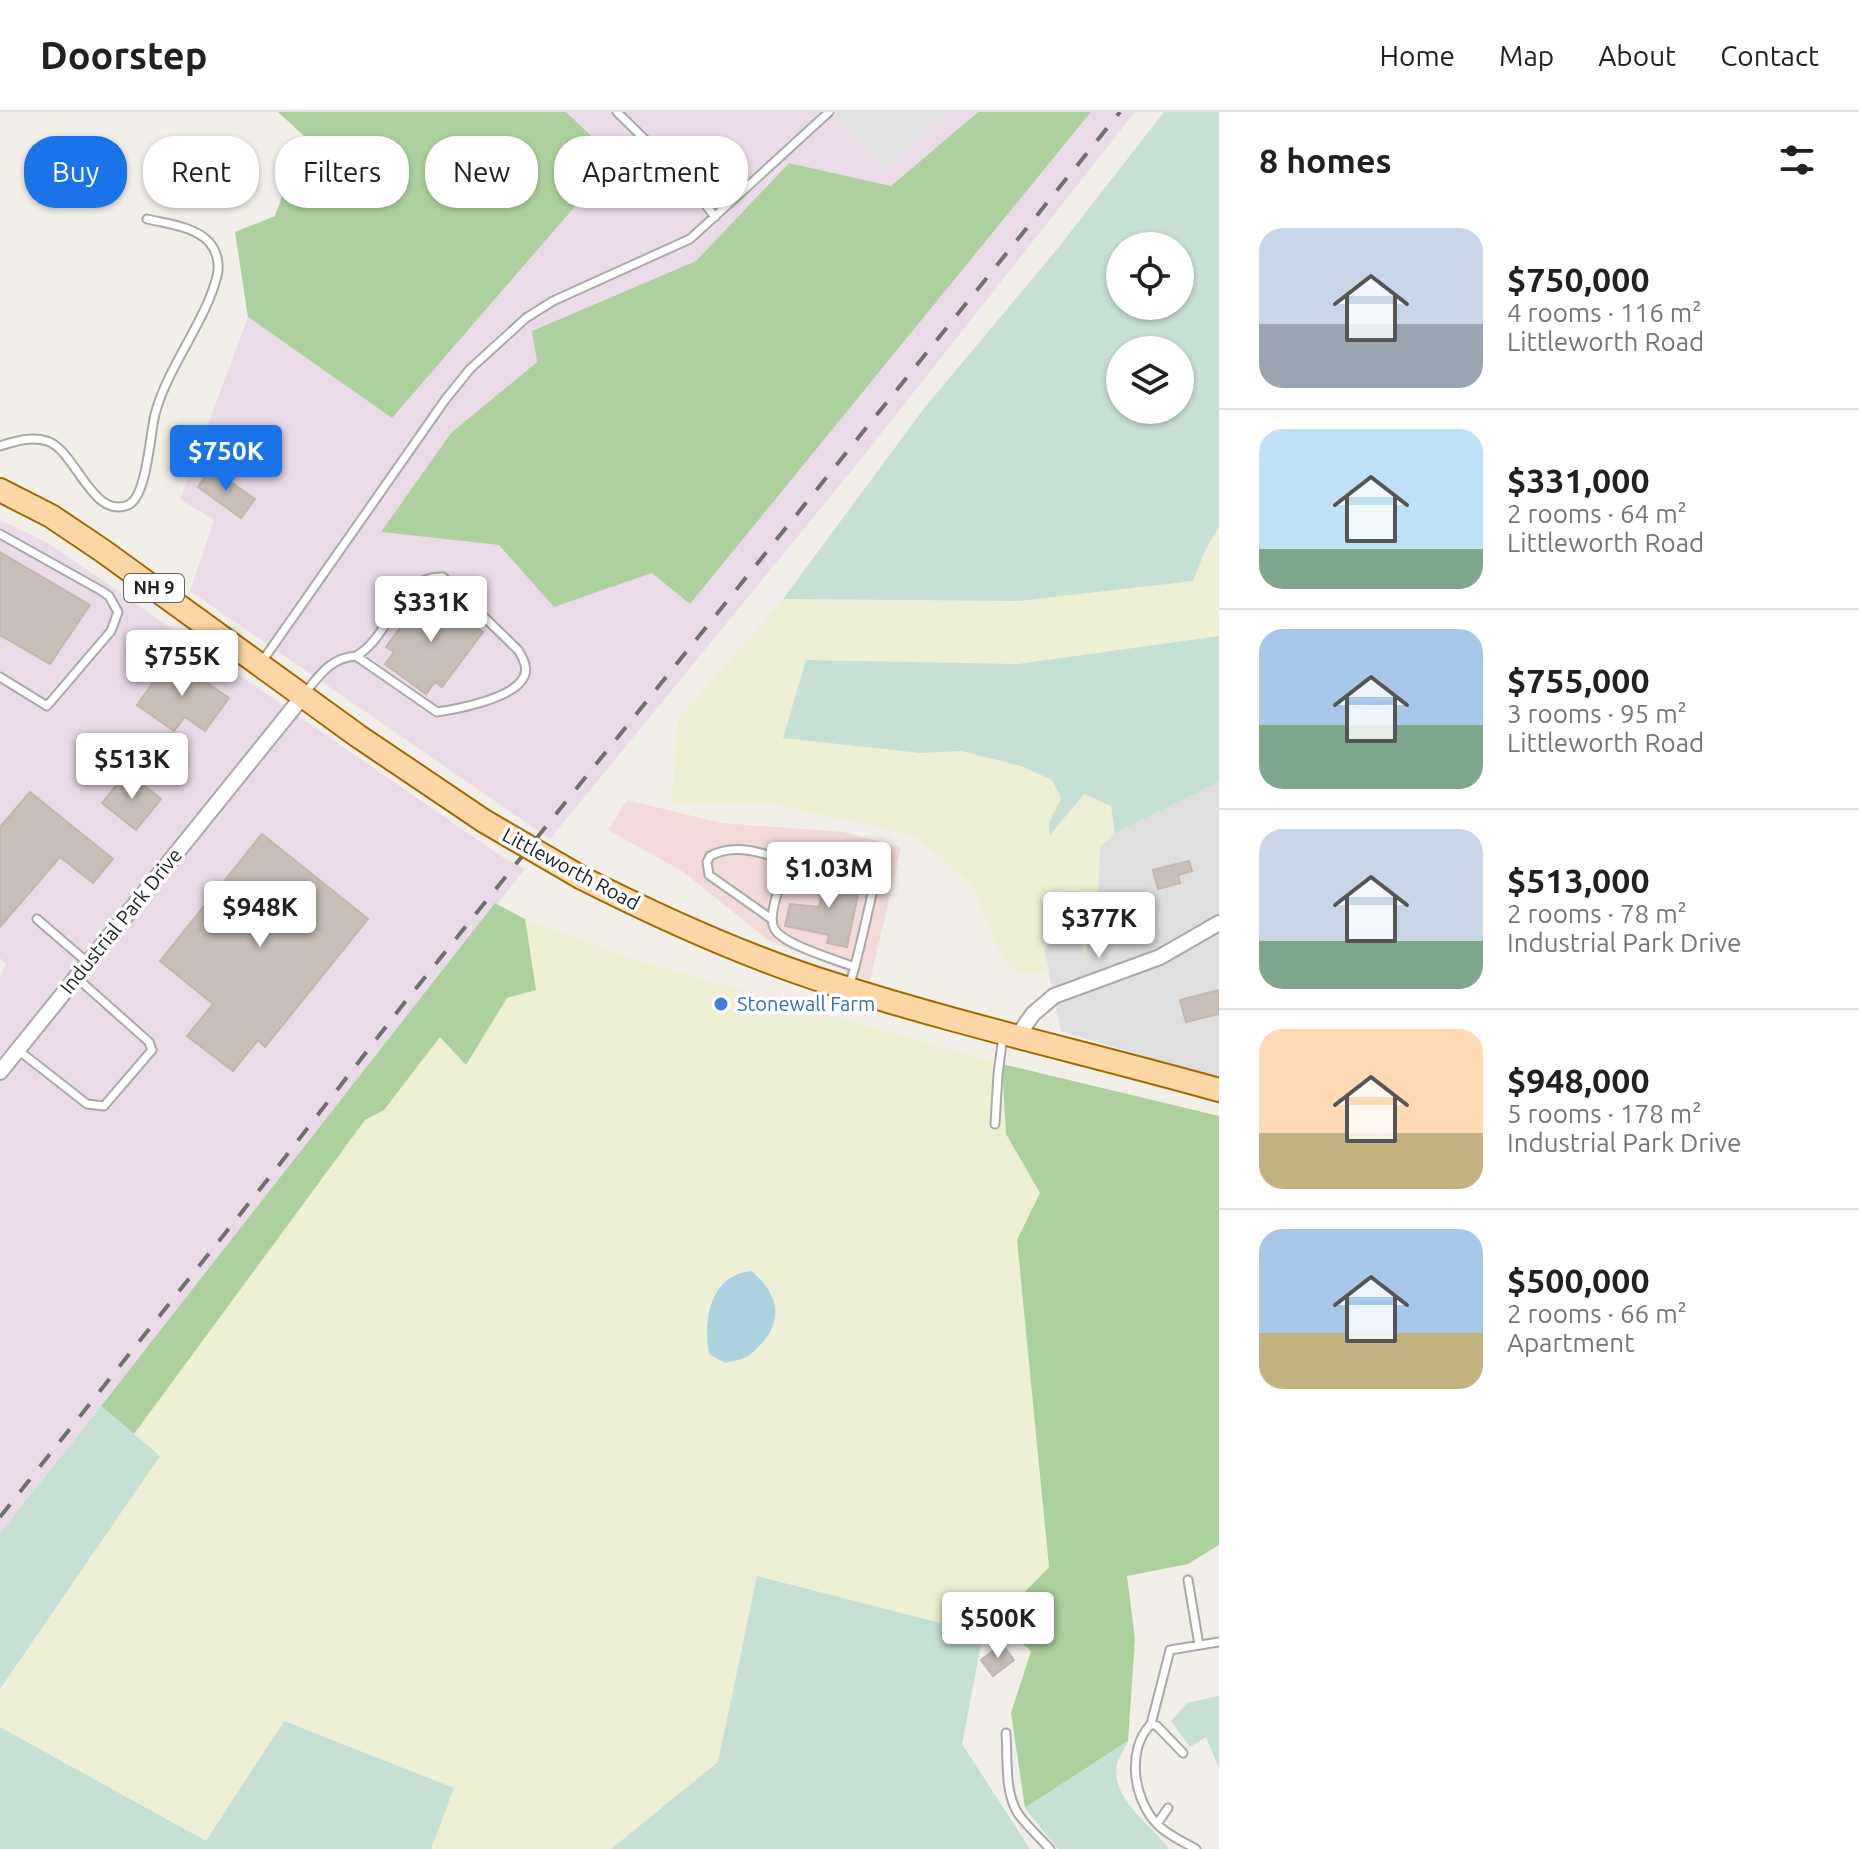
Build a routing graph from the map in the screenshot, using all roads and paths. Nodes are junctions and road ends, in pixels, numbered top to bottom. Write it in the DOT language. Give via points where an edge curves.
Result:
graph roads {
  1 [pos="617,112"];
  2 [pos="829,112"];
  3 [pos="715,217"];
  4 [pos="147,219"];
  5 [pos="0,446"];
  6 [pos="0,490"];
  7 [pos="0,534"];
  8 [pos="356,656"];
  9 [pos="260,665"];
  10 [pos="0,677"];
  11 [pos="303,696"];
  12 [pos="790,861"];
  13 [pos="770,918"];
  14 [pos="37,919"];
  15 [pos="1219,923"];
  16 [pos="87,962"];
  17 [pos="855,967"];
  18 [pos="76,976"];
  19 [pos="848,989"];
  20 [pos="1010,1035"];
  21 [pos="18,1050"];
  22 [pos="0,1072"];
  23 [pos="1219,1090"];
  24 [pos="995,1124"];
  25 [pos="1188,1580"];
  26 [pos="1219,1642"];
  27 [pos="1199,1645"];
  28 [pos="1151,1724"];
  29 [pos="1006,1733"];
  30 [pos="1183,1753"];
  31 [pos="1168,1808"];
  32 [pos="1157,1824"];
  33 [pos="1050,1849"];
  34 [pos="1196,1849"];
  1 -- 3 [label="lane" via="688,182"];
  2 -- 3 [label="lane"];
  3 -- 9 [label="lane" via="690,239 553,301 497,342 445,400"];
  4 -- 5 [label="lane" via="194,232 209,242 218,268 156,411 137,497 119,506 100,500 60,447 49,441"];
  6 -- 9 [label="main road, Littleworth Road / NH 9" via="103,551"];
  7 -- 10 [label="lane" via="100,590 118,612 111,631 47,706"];
  8 -- 8 [label="lane" via="437,712 509,690 522,681 525,671 518,650 443,577 423,579 412,588 370,647"];
  8 -- 11 [label="lane" via="333,661"];
  9 -- 11 [label="main road, Littleworth Road / NH 9"];
  11 -- 16 [label="street, Industrial Park Drive"];
  11 -- 19 [label="main road, Littleworth Road / NH 9, bridge" via="484,821 582,878 729,946"];
  12 -- 13 [label="lane"];
  12 -- 13 [label="lane" via="731,848 707,862 709,875"];
  12 -- 17 [label="lane" via="826,855 862,860 875,868"];
  13 -- 17 [label="lane" via="778,935"];
  14 -- 16 [label="lane"];
  15 -- 20 [label="street" via="1160,957 1054,996"];
  16 -- 18 [label="street, Industrial Park Drive"];
  17 -- 19 [label="lane"];
  18 -- 21 [label="street, Industrial Park Drive"];
  18 -- 21 [label="lane" via="152,1050 104,1106 87,1104"];
  19 -- 20 [label="main road, Littleworth Road / NH 9"];
  20 -- 23 [label="main road, Littleworth Road / NH 9"];
  20 -- 24 [label="lane" via="998,1074"];
  21 -- 22 [label="street, Industrial Park Drive"];
  25 -- 27 [label="lane"];
  26 -- 27 [label="lane"];
  27 -- 28 [label="lane" via="1170,1650"];
  28 -- 30 [label="lane"];
  28 -- 32 [label="lane" via="1137,1745 1137,1784"];
  29 -- 33 [label="lane" via="1013,1804"];
  31 -- 32 [label="lane"];
  32 -- 34 [label="lane"];
}
